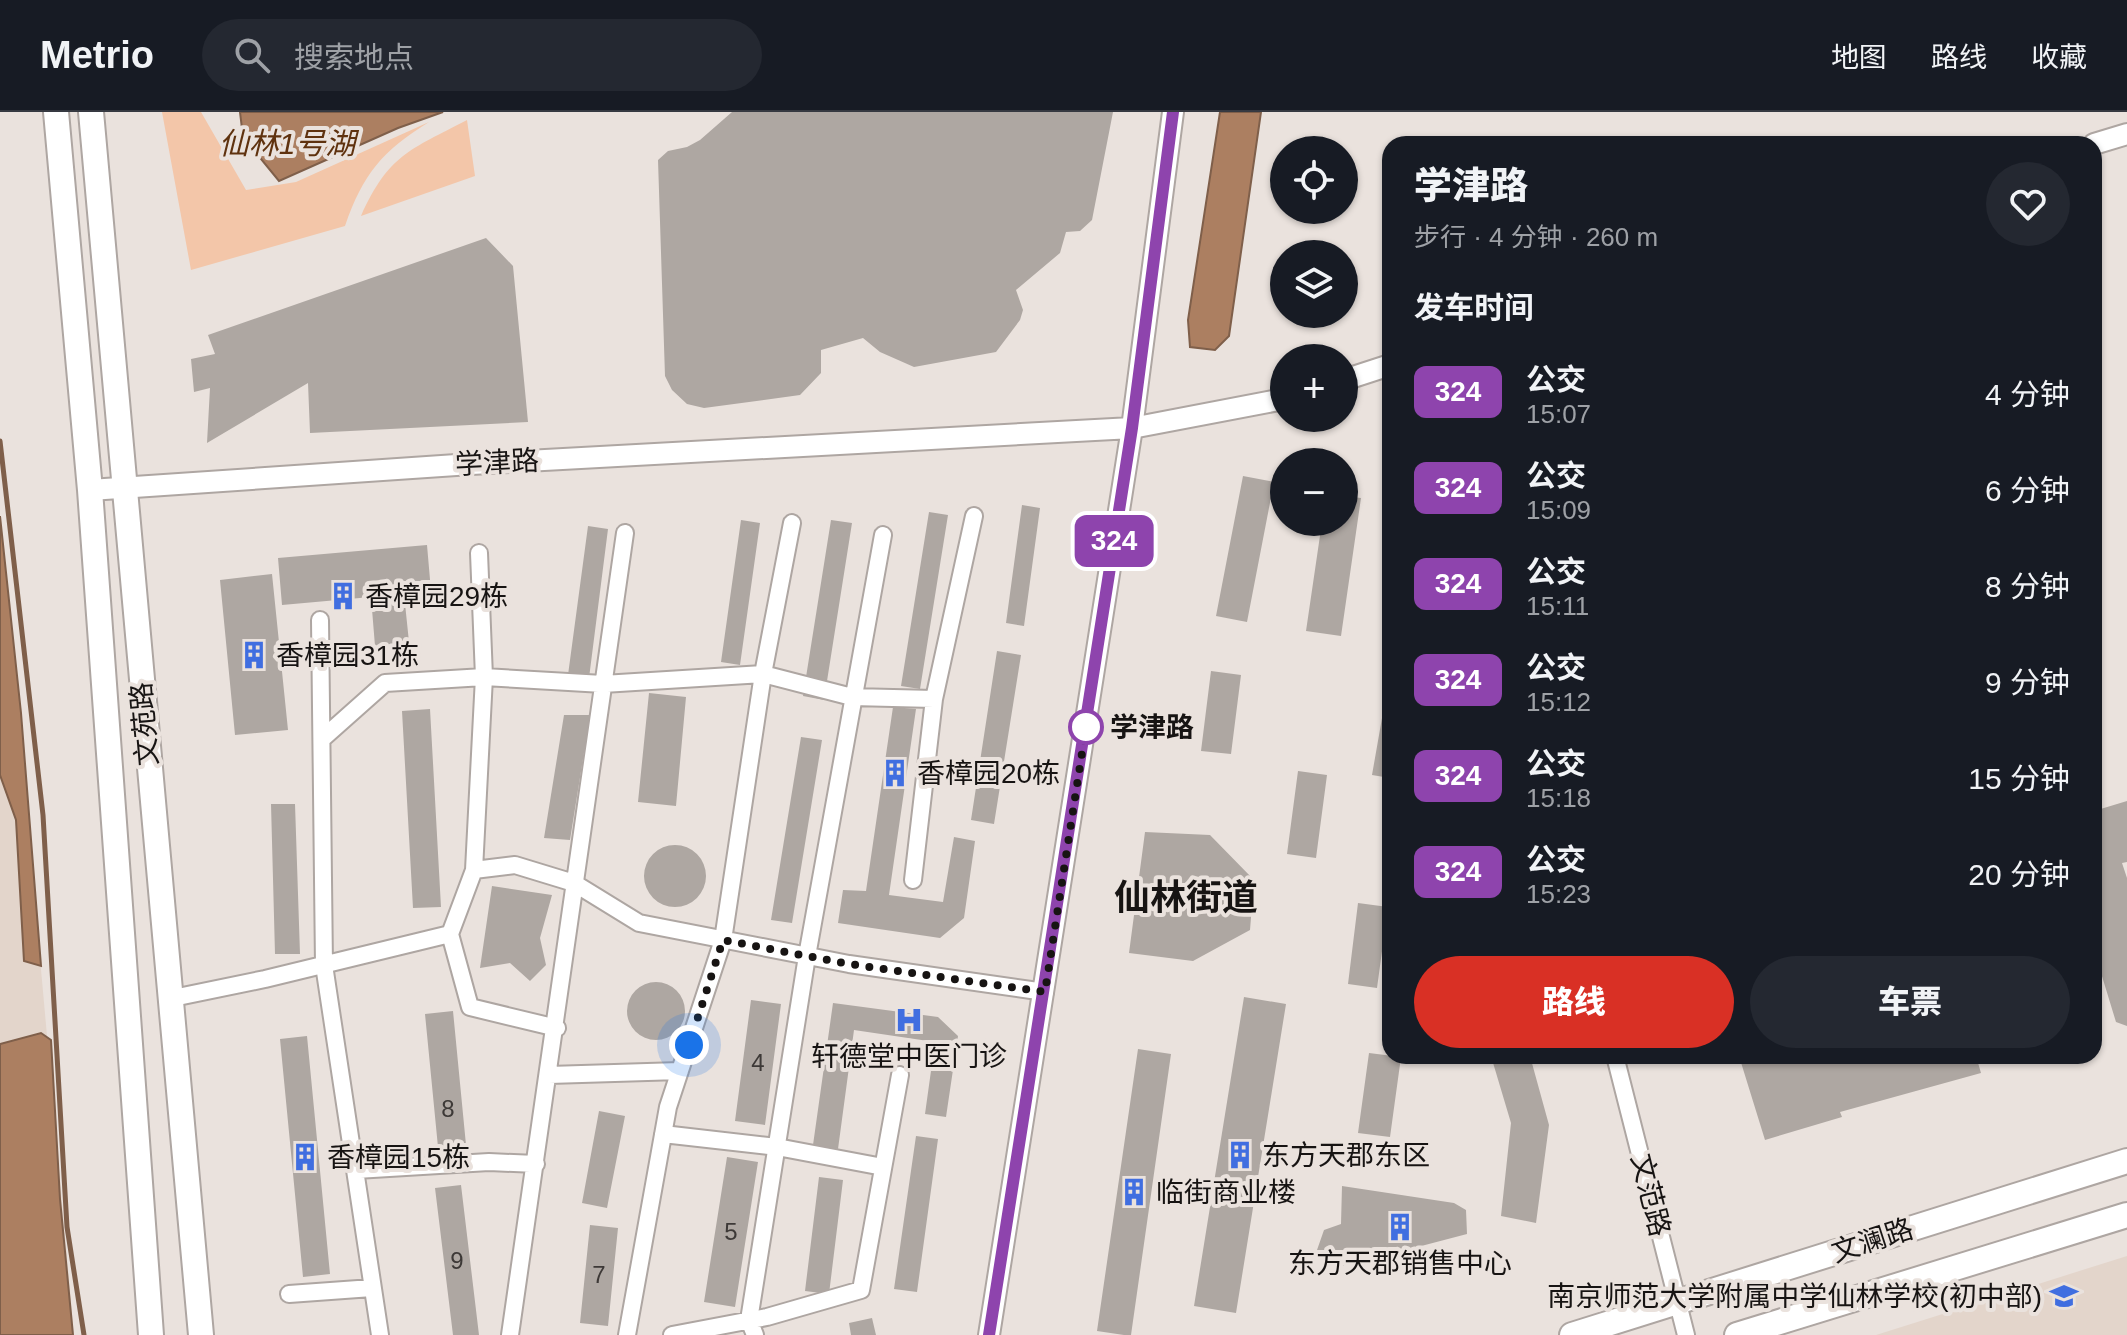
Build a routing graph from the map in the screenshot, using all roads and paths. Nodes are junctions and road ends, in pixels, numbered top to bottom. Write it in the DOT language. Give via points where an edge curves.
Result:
graph roads {
  1 [pos="56,112"];
  2 [pos="91,112"];
  3 [pos="1173,112"];
  4 [pos="2127,134"];
  5 [pos="2102,142"];
  6 [pos="1382,368"];
  7 [pos="1358,375"];
  8 [pos="1270,402"];
  9 [pos="1132,428"];
  10 [pos="125,488"];
  11 [pos="90,490"];
  12 [pos="974,516"];
  13 [pos="792,523"];
  14 [pos="625,533"];
  15 [pos="883,535"];
  16 [pos="479,553"];
  17 [pos="320,620"];
  18 [pos="763,674"];
  19 [pos="484,677"];
  20 [pos="603,684"];
  21 [pos="852,697"];
  22 [pos="934,699"];
  23 [pos="322,739"];
  24 [pos="474,870"];
  25 [pos="913,880"];
  26 [pos="574,883"];
  27 [pos="450,934"];
  28 [pos="723,940"];
  29 [pos="807,956"];
  30 [pos="324,965"];
  31 [pos="1045,992"];
  32 [pos="168,999"];
  33 [pos="557,1028"];
  34 [pos="1617,1064"];
  35 [pos="680,1071"];
  36 [pos="549,1075"];
  37 [pos="900,1075"];
  38 [pos="663,1134"];
  39 [pos="777,1147"];
  40 [pos="2127,1161"];
  41 [pos="536,1164"];
  42 [pos="883,1167"];
  43 [pos="356,1170"];
  44 [pos="2127,1215"];
  45 [pos="372,1288"];
  46 [pos="289,1294"];
  47 [pos="1678,1302"];
  48 [pos="752,1328"];
  49 [pos="151,1335"];
  50 [pos="201,1335"];
  51 [pos="380,1335"];
  52 [pos="510,1335"];
  53 [pos="627,1335"];
  54 [pos="672,1335"];
  55 [pos="989,1335"];
  56 [pos="1572,1335"];
  57 [pos="1686,1335"];
  58 [pos="1737,1335"];
  1 -- 11 [label="main road, 文苑路"];
  2 -- 10 [label="main road, 文苑路"];
  3 -- 9 [label="street"];
  4 -- 5 [label="street"];
  6 -- 7 [label="street"];
  8 -- 9 [label="street, 学津路"];
  9 -- 10 [label="street, 学津路"];
  9 -- 31 [label="street"];
  10 -- 11 [label="street, 学津路"];
  10 -- 32 [label="main road, 文苑路"];
  11 -- 49 [label="main road, 文苑路"];
  12 -- 22 [label="street"];
  13 -- 18 [label="street"];
  14 -- 20 [label="street"];
  15 -- 21 [label="street"];
  16 -- 19 [label="street"];
  17 -- 23 [label="street"];
  18 -- 20 [label="street"];
  18 -- 21 [label="street"];
  18 -- 28 [label="street"];
  19 -- 20 [label="street"];
  19 -- 23 [label="street" via="385,683"];
  19 -- 24 [label="street"];
  20 -- 26 [label="street"];
  21 -- 22 [label="street"];
  21 -- 29 [label="street"];
  22 -- 25 [label="street"];
  23 -- 30 [label="street"];
  24 -- 26 [label="street" via="515,865"];
  24 -- 27 [label="street"];
  26 -- 28 [label="street" via="639,923"];
  26 -- 33 [label="street"];
  27 -- 30 [label="street"];
  27 -- 33 [label="street" via="470,1007"];
  28 -- 29 [label="street"];
  28 -- 35 [label="street"];
  29 -- 31 [label="street"];
  29 -- 39 [label="street"];
  30 -- 32 [label="street"];
  30 -- 43 [label="street"];
  31 -- 55 [label="street"];
  32 -- 50 [label="main road, 文苑路"];
  33 -- 36 [label="street"];
  34 -- 47 [label="street, 文范路"];
  35 -- 36 [label="street"];
  35 -- 38 [label="street"];
  36 -- 41 [label="street"];
  37 -- 42 [label="street"];
  38 -- 39 [label="street"];
  38 -- 53 [label="street"];
  39 -- 42 [label="street"];
  39 -- 48 [label="street"];
  40 -- 47 [label="main road, 文澜路"];
  41 -- 43 [label="street"];
  41 -- 52 [label="street"];
  42 -- 48 [label="street" via="861,1290"];
  43 -- 45 [label="street"];
  44 -- 58 [label="main road, 文澜路"];
  45 -- 46 [label="street"];
  45 -- 51 [label="street"];
  47 -- 56 [label="main road, 文澜路"];
  47 -- 57 [label="street, 文范路"];
  48 -- 54 [label="street"];
}
